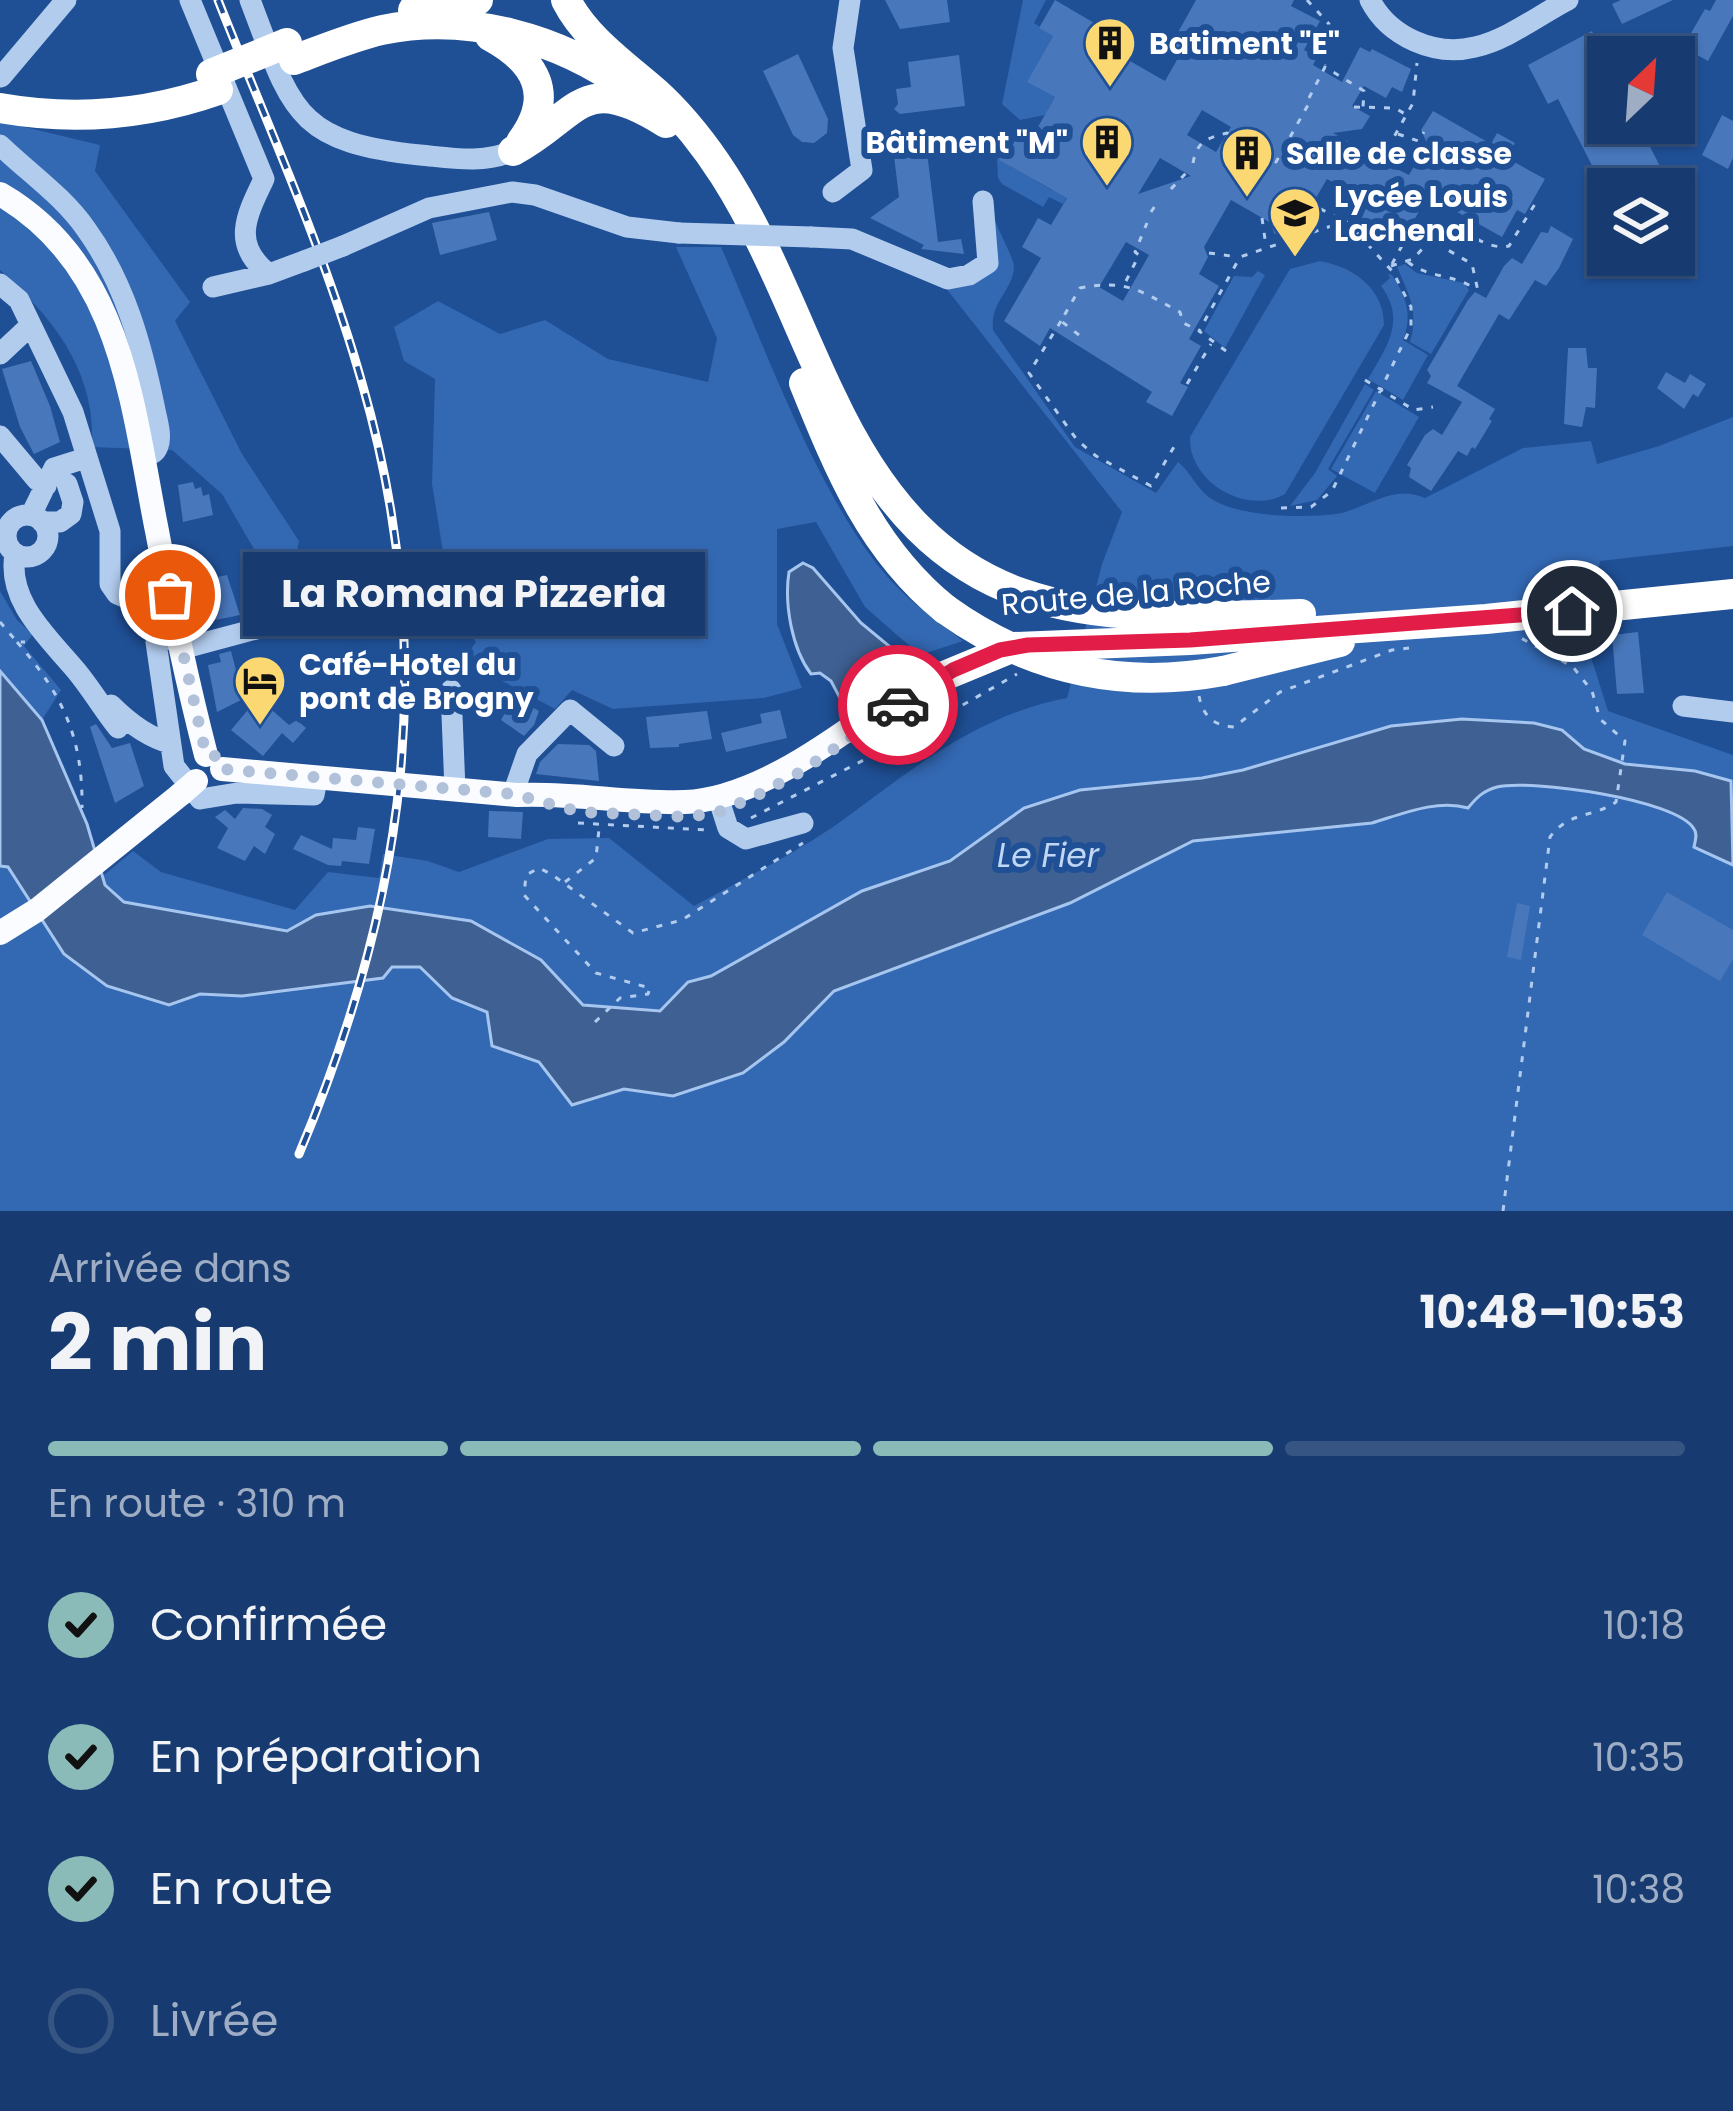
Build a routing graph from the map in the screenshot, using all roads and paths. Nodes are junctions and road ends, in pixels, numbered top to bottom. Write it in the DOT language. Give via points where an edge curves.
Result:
graph roads {
  1 [pos="66,0"];
  2 [pos="190,0"];
  3 [pos="250,0"];
  4 [pos="566,0"];
  5 [pos="850,0"];
  6 [pos="1307,0"];
  7 [pos="1370,0"];
  8 [pos="1568,0"];
  9 [pos="415,10"];
  10 [pos="476,14"];
  11 [pos="290,52"];
  12 [pos="1418,63"];
  13 [pos="1325,67"];
  14 [pos="1,77"];
  15 [pos="215,82"];
  16 [pos="0,89"];
  17 [pos="1354,107"];
  18 [pos="1363,107"];
  19 [pos="0,108"];
  20 [pos="666,112"];
  21 [pos="1407,115"];
  22 [pos="1424,132"];
  23 [pos="1396,134"];
  24 [pos="0,145"];
  25 [pos="1388,148"];
  26 [pos="513,151"];
  27 [pos="1380,162"];
  28 [pos="1193,163"];
  29 [pos="1414,166"];
  30 [pos="1186,173"];
  31 [pos="1171,188"];
  32 [pos="833,192"];
  33 [pos="0,194"];
  34 [pos="1360,198"];
  35 [pos="1159,200"];
  36 [pos="983,201"];
  37 [pos="1535,204"];
  38 [pos="1312,206"];
  39 [pos="1151,212"];
  40 [pos="1466,216"];
  41 [pos="1262,218"];
  42 [pos="1346,221"];
  43 [pos="1147,223"];
  44 [pos="1458,229"];
  45 [pos="1429,240"];
  46 [pos="1266,246"];
  47 [pos="1209,253"];
  48 [pos="1240,257"];
  49 [pos="1407,261"];
  50 [pos="1389,267"];
  51 [pos="269,274"];
  52 [pos="1125,283"];
  53 [pos="0,284"];
  54 [pos="213,287"];
  55 [pos="1061,322"];
  56 [pos="31,325"];
  57 [pos="1199,331"];
  58 [pos="1078,335"];
  59 [pos="1211,342"];
  60 [pos="1226,351"];
  61 [pos="0,354"];
  62 [pos="1365,380"];
  63 [pos="1187,384"];
  64 [pos="1381,390"];
  65 [pos="1433,407"];
  66 [pos="0,436"];
  67 [pos="1178,440"];
  68 [pos="144,456"];
  69 [pos="86,458"];
  70 [pos="56,485"];
  71 [pos="1282,508"];
  72 [pos="36,519"];
  73 [pos="341,563"];
  74 [pos="1733,574"];
  75 [pos="1733,594"];
  76 [pos="170,595"];
  77 [pos="1301,614"];
  78 [pos="1486,619"];
  79 [pos="0,622"];
  80 [pos="40,632"];
  81 [pos="1536,634"];
  82 [pos="17,642"];
  83 [pos="179,643"];
  84 [pos="1412,648"];
  85 [pos="943,663"];
  86 [pos="77,671"];
  87 [pos="1211,679"];
  88 [pos="451,690"];
  89 [pos="1683,706"];
  90 [pos="1733,712"];
  91 [pos="884,715"];
  92 [pos="118,728"];
  93 [pos="170,743"];
  94 [pos="614,746"];
  95 [pos="206,770"];
  96 [pos="317,778"];
  97 [pos="455,790"];
  98 [pos="515,794"];
  99 [pos="720,804"];
  100 [pos="82,808"];
  101 [pos="803,823"];
  102 [pos="599,826"];
  103 [pos="564,884"];
  104 [pos="6,929"];
  105 [pos="595,1022"];
  106 [pos="1503,1211"];
  1 -- 14 [label="street"];
  2 -- 51 [label="street" via="264,179 244,234 250,260"];
  3 -- 26 [label="street" via="288,94 331,137 370,150 456,159"];
  4 -- 20 [label="highway"];
  5 -- 32 [label="street" via="843,48 862,170"];
  6 -- 13 [label="path" via="1329,24"];
  7 -- 8 [label="street" via="1404,37 1446,50 1489,42"];
  9 -- 10 [label="highway"];
  9 -- 11 [label="highway" via="350,20"];
  9 -- 20 [label="highway" via="547,30 602,55"];
  10 -- 11 [label="highway"];
  10 -- 20 [label="highway" via="580,59"];
  10 -- 26 [label="highway" via="536,80 536,114"];
  11 -- 15 [label="highway, bridge"];
  12 -- 21 [label="path"];
  13 -- 18 [label="path" via="1364,91"];
  13 -- 28 [label="path" via="1276,161 1227,133 1205,138"];
  15 -- 16 [label="highway" via="107,97"];
  15 -- 19 [label="highway" via="156,108 85,116"];
  17 -- 18 [label="path"];
  18 -- 21 [label="path"];
  20 -- 26 [label="highway" via="594,99 570,107"];
  20 -- 77 [label="highway" via="706,148 737,196 872,470 944,551 993,582 1071,609"];
  20 -- 87 [label="highway, bridge" via="726,206 862,512 896,562 945,609 1016,652 1077,672"];
  21 -- 23 [label="path"];
  22 -- 23 [label="path" via="1418,142"];
  23 -- 25 [label="path"];
  24 -- 68 [label="street" via="71,209 123,296 158,429 159,445"];
  25 -- 27 [label="path"];
  25 -- 29 [label="path"];
  30 -- 31 [label="path"];
  33 -- 68 [label="main road" via="44,226 89,280 122,354"];
  34 -- 42 [label="path"];
  35 -- 39 [label="path"];
  36 -- 51 [label="street, bridge" via="988,263 948,279 852,239 627,226 512,192 429,208"];
  37 -- 44 [label="path" via="1510,246 1493,247"];
  38 -- 42 [label="path"];
  40 -- 44 [label="path"];
  41 -- 46 [label="path"];
  42 -- 46 [label="path"];
  42 -- 50 [label="path"];
  43 -- 52 [label="path"];
  44 -- 45 [label="path" via="1443,226"];
  45 -- 49 [label="path"];
  45 -- 49 [label="path" via="1472,264 1478,291"];
  45 -- 50 [label="path" via="1411,229"];
  46 -- 48 [label="path"];
  47 -- 48 [label="path"];
  48 -- 57 [label="path"];
  49 -- 50 [label="path"];
  50 -- 64 [label="path" via="1404,287 1411,327"];
  51 -- 54 [label="street"];
  52 -- 55 [label="path" via="1080,288"];
  52 -- 57 [label="path"];
  53 -- 56 [label="street"];
  55 -- 58 [label="path"];
  55 -- 67 [label="path" via="1029,373 1077,440 1151,486"];
  56 -- 61 [label="street"];
  56 -- 69 [label="street"];
  57 -- 59 [label="path"];
  59 -- 60 [label="path"];
  59 -- 63 [label="path"];
  62 -- 64 [label="path"];
  64 -- 65 [label="path" via="1414,410"];
  64 -- 71 [label="path" via="1332,491 1311,507"];
  66 -- 70 [label="street" via="37,481"];
  68 -- 76 [label="main road"];
  69 -- 70 [label="street" via="58,464"];
  69 -- 76 [label="street" via="110,530 113,590 133,601"];
  70 -- 72 [label="street"];
  70 -- 72 [label="street" via="73,502 71,514 60,522"];
  72 -- 80 [label="street" via="12,521 6,540 15,554 11,576"];
  73 -- 83 [label="street" via="331,609"];
  74 -- 77 [label="highway"];
  75 -- 78 [label="highway"];
  76 -- 83 [label="main road"];
  77 -- 85 [label="highway, Route de la Roche" via="1172,630 1028,634"];
  78 -- 87 [label="highway" via="1362,638"];
  78 -- 91 [label="highway, Route de la Roche" via="1013,647 939,678"];
  79 -- 82 [label="path"];
  80 -- 82 [label="path"];
  80 -- 86 [label="street"];
  81 -- 106 [label="path" via="1514,637 1573,667 1600,719 1625,741 1618,796 1605,809 1566,819 1550,837"];
  82 -- 100 [label="path" via="55,688 75,737"];
  83 -- 93 [label="street, Route de la Roche" via="156,642"];
  83 -- 95 [label="main road"];
  84 -- 87 [label="path" via="1280,692 1234,727 1216,724 1201,706"];
  85 -- 99 [label="main road, Route de la Roche" via="844,733"];
  86 -- 92 [label="street"];
  86 -- 93 [label="street" via="126,720"];
  88 -- 97 [label="street"];
  89 -- 90 [label="street"];
  91 -- 99 [label="main road" via="802,771"];
  93 -- 96 [label="street, Route de la Roche" via="179,775 200,799 314,795"];
  94 -- 98 [label="street" via="569,710 527,754"];
  95 -- 96 [label="main road, Route de la Roche"];
  95 -- 104 [label="main road"];
  96 -- 97 [label="main road, Route de la Roche"];
  97 -- 98 [label="main road, Route de la Roche"];
  98 -- 99 [label="main road, Route de la Roche" via="580,812 689,817"];
  99 -- 101 [label="street" via="728,828 746,839"];
  101 -- 103 [label="path" via="811,837 793,850 682,920 633,933"];
  102 -- 103 [label="path" via="596,858"];
  103 -- 105 [label="path" via="538,868 526,874 524,895 596,973 650,988 620,998"];
}
